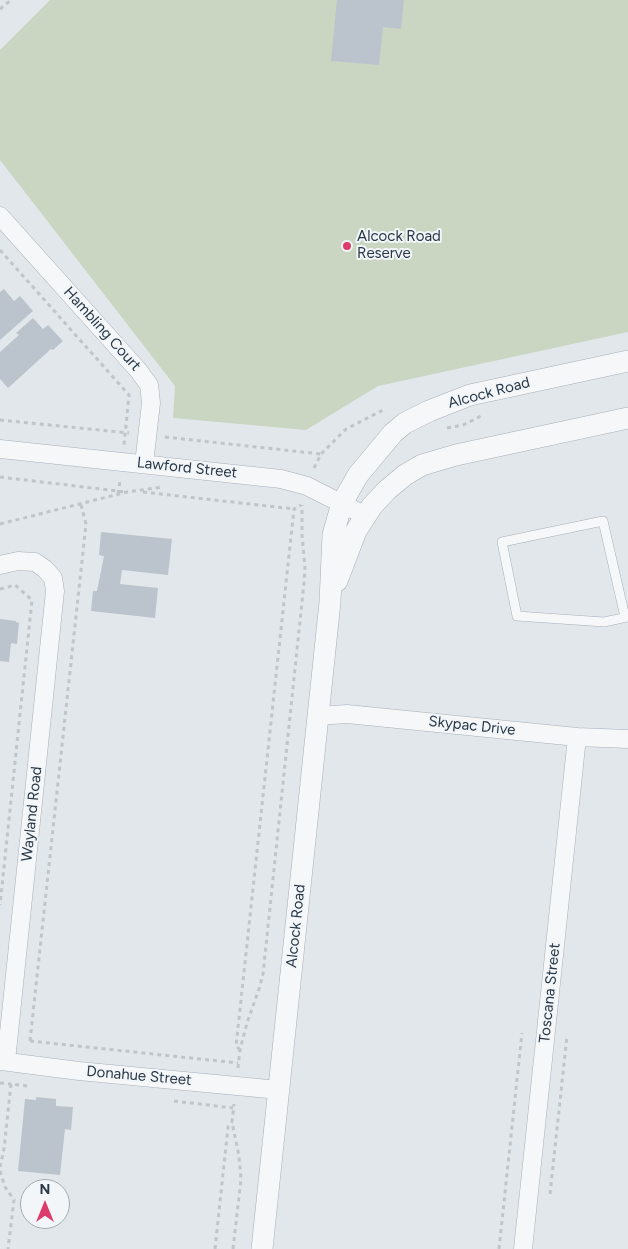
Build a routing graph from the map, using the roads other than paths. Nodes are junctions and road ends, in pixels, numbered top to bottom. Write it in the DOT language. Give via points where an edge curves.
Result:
graph roads {
  1 [pos="0,216"];
  2 [pos="628,360"];
  3 [pos="628,418"];
  4 [pos="0,449"];
  5 [pos="144,464"];
  6 [pos="342,503"];
  7 [pos="366,516"];
  8 [pos="0,566"];
  9 [pos="330,602"];
  10 [pos="627,617"];
  11 [pos="317,716"];
  12 [pos="577,737"];
  13 [pos="628,739"];
  14 [pos="3,1061"];
  15 [pos="279,1090"];
  16 [pos="262,1249"];
  17 [pos="522,1249"];
  1 -- 5 [label="street, Hambling Court" via="145,378 151,394"];
  2 -- 6 [label="street, Alcock Road" via="470,395 405,423 358,475"];
  3 -- 7 [label="street, Alcock Road" via="456,454 422,465 387,490"];
  4 -- 5 [label="street, Lawford Street"];
  5 -- 6 [label="street, Lawford Street" via="281,479 307,486"];
  6 -- 7 [label="street, Lawford Street"];
  6 -- 9 [label="street, Alcock Road" via="333,535"];
  7 -- 9 [label="street, Alcock Road" via="345,556"];
  8 -- 14 [label="street, Wayland Road" via="18,561 35,562 53,578 55,591 9,1038"];
  9 -- 11 [label="street, Alcock Road"];
  10 -- 10 [label="lane" via="604,622 517,616 502,542 603,521"];
  11 -- 12 [label="street, Skypac Drive" via="347,714"];
  11 -- 15 [label="street, Alcock Road"];
  12 -- 13 [label="street, Skypac Drive"];
  12 -- 17 [label="street, Toscana Street"];
  14 -- 15 [label="street, Donahue Street"];
  15 -- 16 [label="street, Alcock Road"];
}
